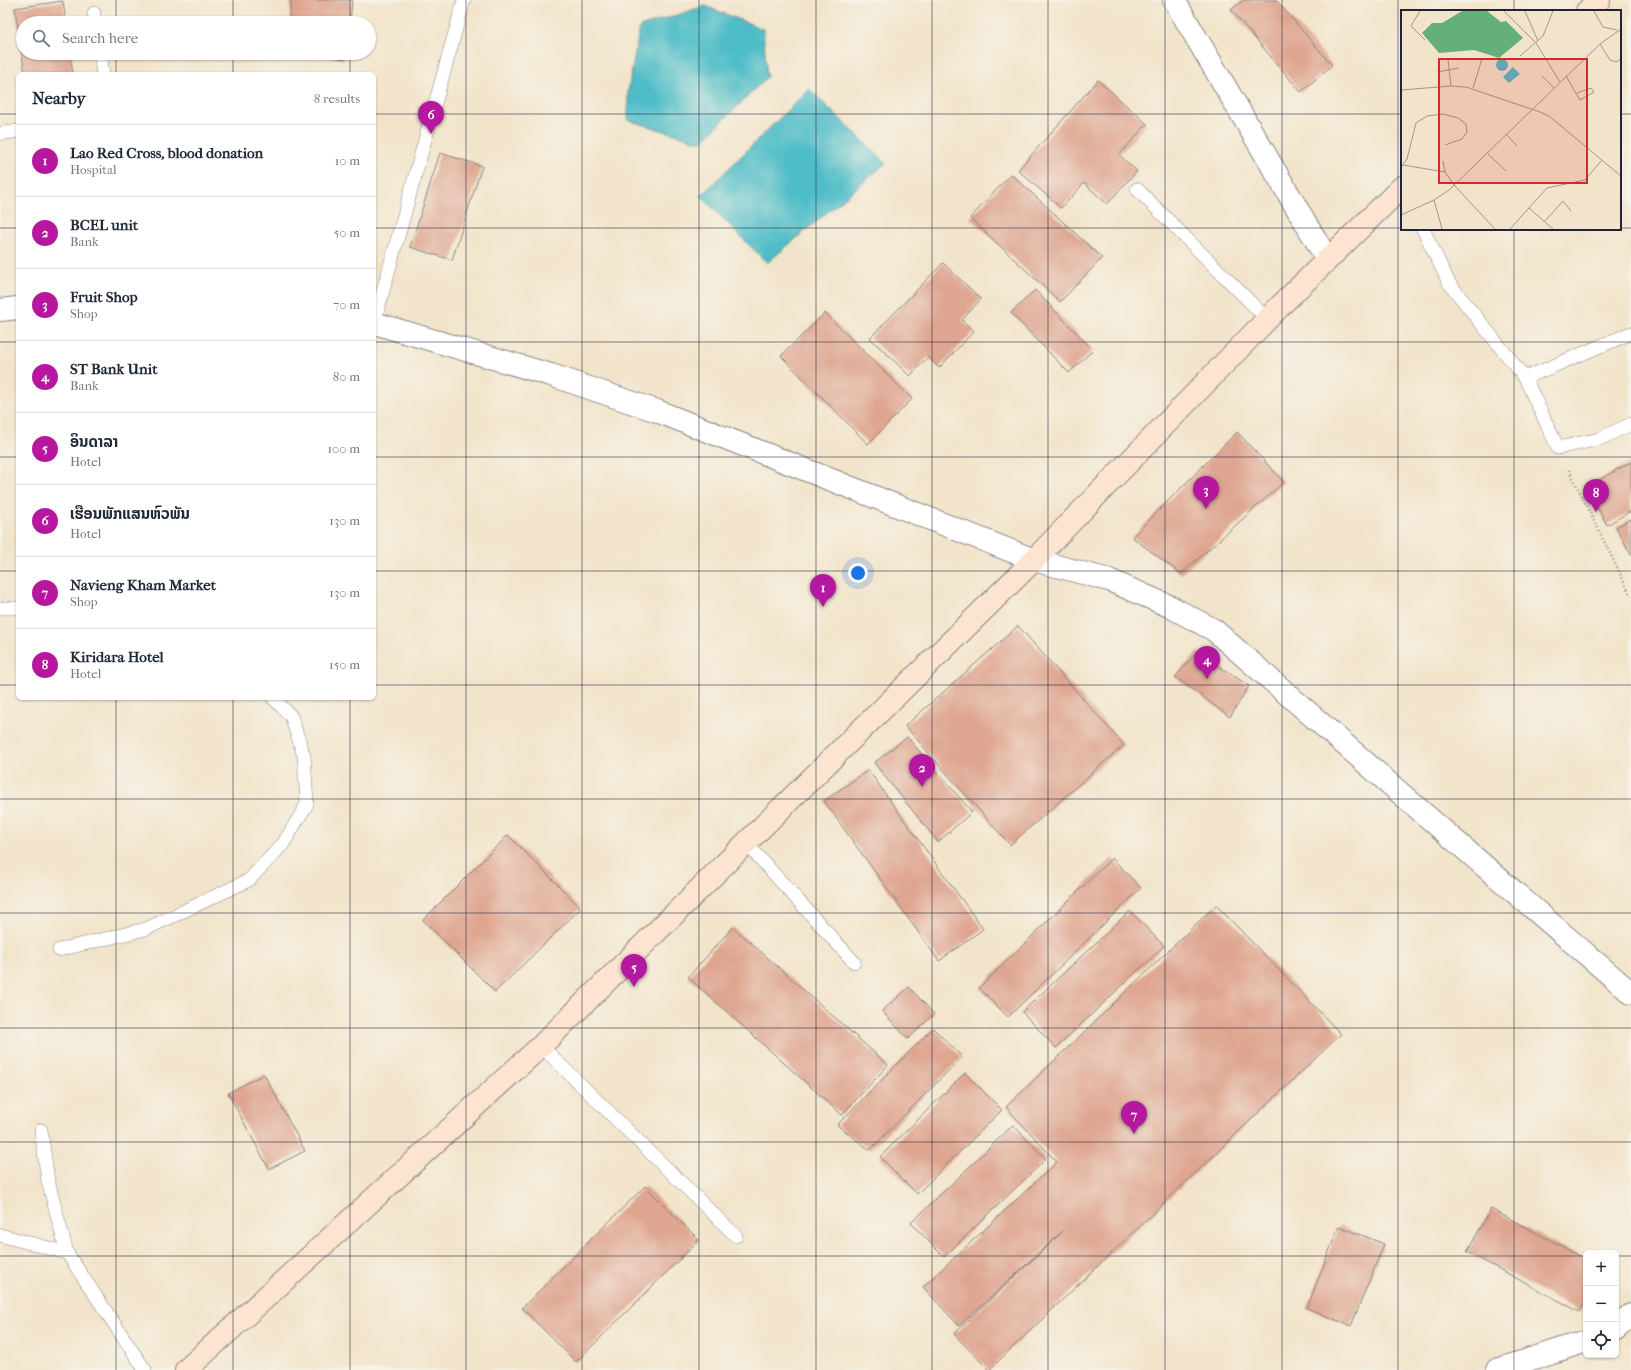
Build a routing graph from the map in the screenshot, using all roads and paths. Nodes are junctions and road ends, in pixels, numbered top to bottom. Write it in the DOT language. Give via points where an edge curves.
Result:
graph roads {
  1 [pos="464,0"];
  2 [pos="1174,0"];
  3 [pos="1599,0"];
  4 [pos="1588,10"];
  5 [pos="101,60"];
  6 [pos="103,72"];
  7 [pos="16,131"];
  8 [pos="0,134"];
  9 [pos="1401,188"];
  10 [pos="1137,189"];
  11 [pos="1423,230"];
  12 [pos="1327,259"];
  13 [pos="16,308"];
  14 [pos="0,310"];
  15 [pos="376,316"];
  16 [pos="1268,319"];
  17 [pos="376,324"];
  18 [pos="1631,333"];
  19 [pos="1525,378"];
  20 [pos="1631,424"];
  21 [pos="1558,448"];
  22 [pos="1034,560"];
  23 [pos="1631,596"];
  24 [pos="0,608"];
  25 [pos="16,608"];
  26 [pos="275,700"];
  27 [pos="746,843"];
  28 [pos="59,950"];
  29 [pos="854,962"];
  30 [pos="1631,992"];
  31 [pos="541,1046"];
  32 [pos="41,1130"];
  33 [pos="0,1236"];
  34 [pos="736,1236"];
  35 [pos="67,1253"];
  36 [pos="1631,1315"];
  37 [pos="1619,1326"];
  38 [pos="1583,1342"];
  39 [pos="145,1370"];
  40 [pos="186,1370"];
  41 [pos="1498,1370"];
  1 -- 15 [label="lane"];
  2 -- 12 [label="street"];
  3 -- 4 [label="main road"];
  5 -- 6 [label="lane"];
  7 -- 8 [label="lane"];
  9 -- 12 [label="main road"];
  10 -- 16 [label="lane"];
  11 -- 19 [label="lane" via="1449,283"];
  12 -- 16 [label="main road"];
  13 -- 14 [label="street"];
  16 -- 22 [label="main road"];
  17 -- 22 [label="street" via="551,375 657,411"];
  18 -- 19 [label="lane"];
  19 -- 21 [label="lane"];
  20 -- 21 [label="lane" via="1599,439"];
  21 -- 23 [label="path"];
  22 -- 27 [label="main road"];
  22 -- 30 [label="street" via="1109,580 1169,606 1214,630"];
  24 -- 25 [label="lane"];
  26 -- 28 [label="lane" via="291,716 304,756 307,804 284,844 249,880 153,926"];
  27 -- 29 [label="lane"];
  27 -- 31 [label="main road"];
  31 -- 34 [label="lane"];
  31 -- 40 [label="main road"];
  32 -- 35 [label="lane" via="48,1181"];
  33 -- 35 [label="lane"];
  35 -- 39 [label="lane"];
  36 -- 37 [label="street"];
  38 -- 41 [label="street"];
}
